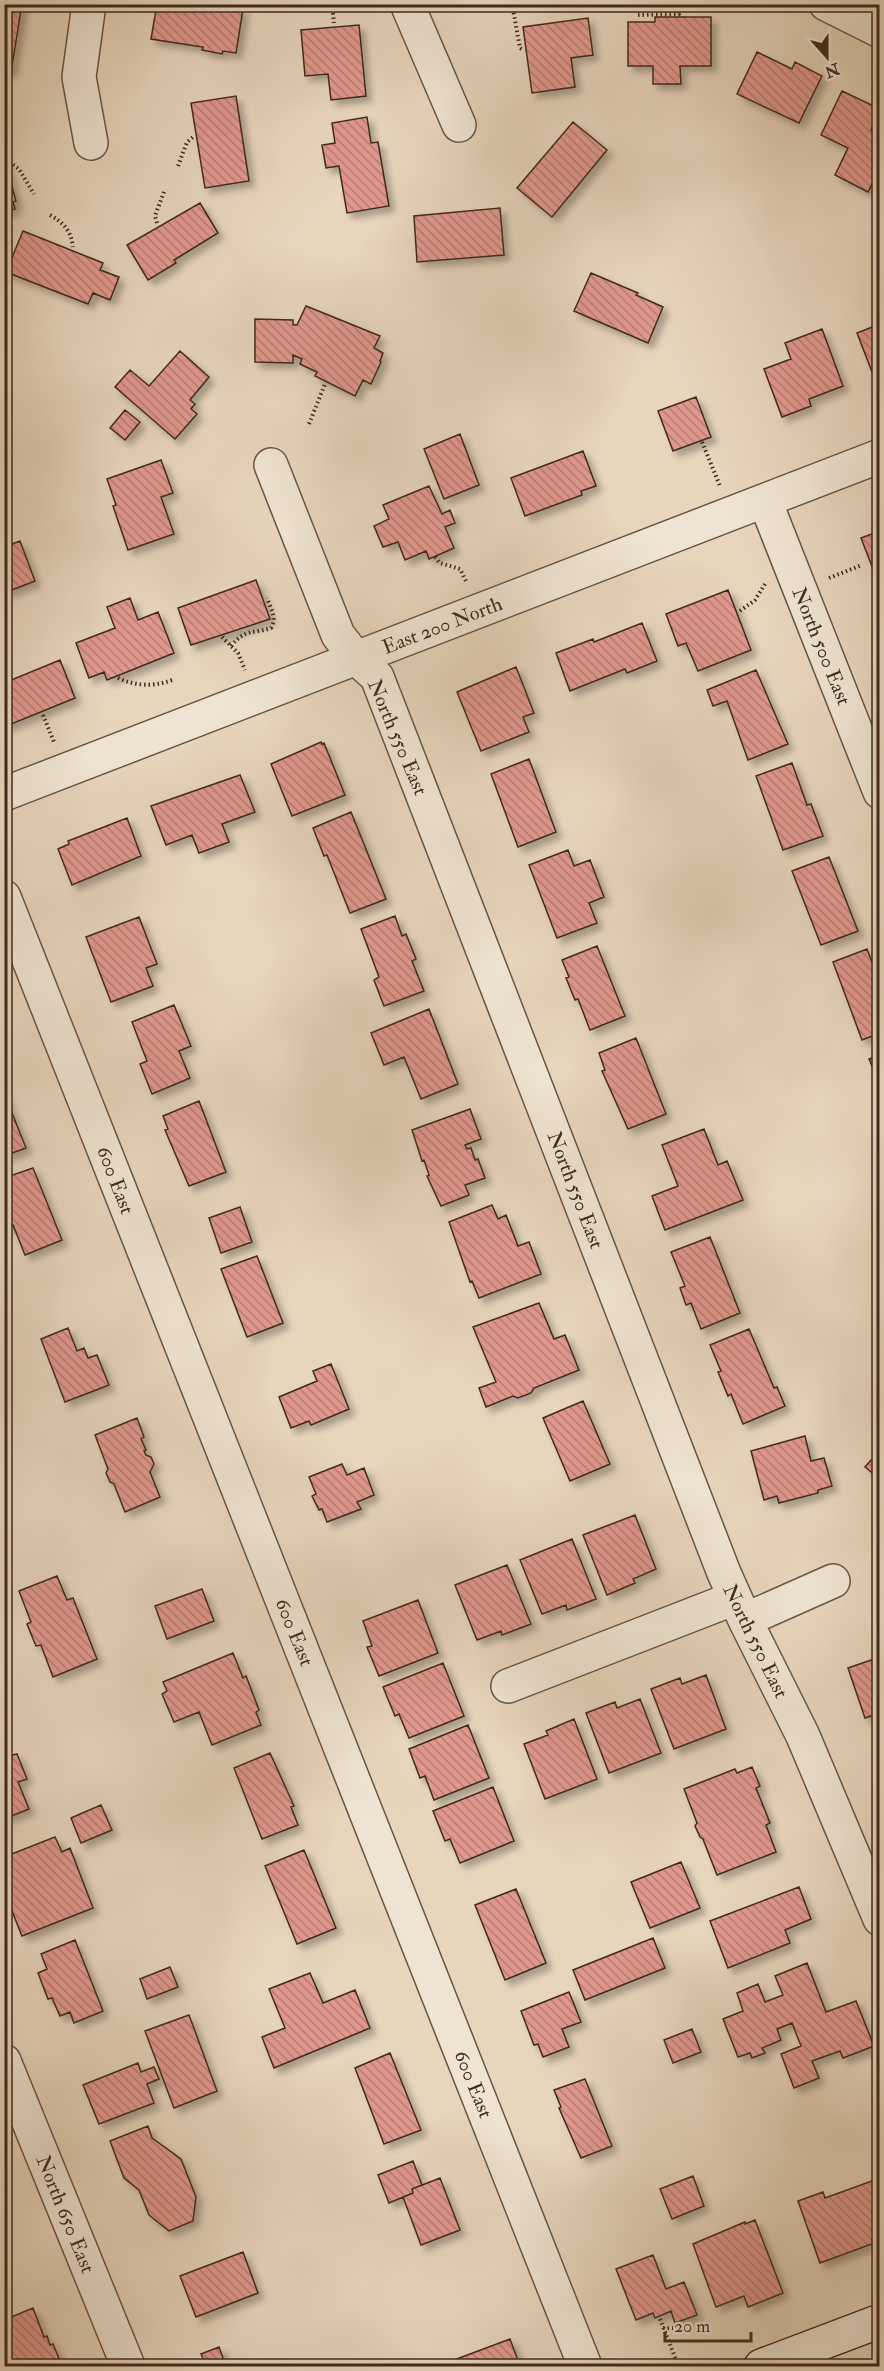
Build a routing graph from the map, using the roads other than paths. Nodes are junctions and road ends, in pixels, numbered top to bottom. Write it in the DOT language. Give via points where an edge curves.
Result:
graph roads {
  1 [pos="89,4"];
  2 [pos="407,4"];
  3 [pos="826,4"];
  4 [pos="879,31"];
  5 [pos="459,125"];
  6 [pos="91,143"];
  7 [pos="879,456"];
  8 [pos="270,465"];
  9 [pos="765,501"];
  10 [pos="356,658"];
  11 [pos="879,792"];
  12 [pos="4,794"];
  13 [pos="4,897"];
  14 [pos="833,1581"];
  15 [pos="740,1609"];
  16 [pos="508,1686"];
  17 [pos="879,1918"];
  18 [pos="4,2061"];
  19 [pos="879,2320"];
  20 [pos="129,2367"];
  21 [pos="585,2367"];
  22 [pos="761,2367"];
  1 -- 6 [label="street" via="79,77"];
  2 -- 5 [label="street"];
  3 -- 4 [label="street"];
  7 -- 9 [label="street, East 200 North"];
  8 -- 10 [label="street, North 550 East" via="338,636"];
  9 -- 10 [label="street, East 200 North"];
  9 -- 11 [label="street, North 500 East"];
  10 -- 12 [label="street, East 200 North"];
  10 -- 15 [label="street, North 550 East" via="377,677"];
  13 -- 21 [label="street, 600 East"];
  14 -- 15 [label="street"];
  15 -- 16 [label="street"];
  15 -- 17 [label="street, North 550 East" via="803,1736"];
  18 -- 20 [label="street, North 650 East"];
  19 -- 22 [label="street"];
}
